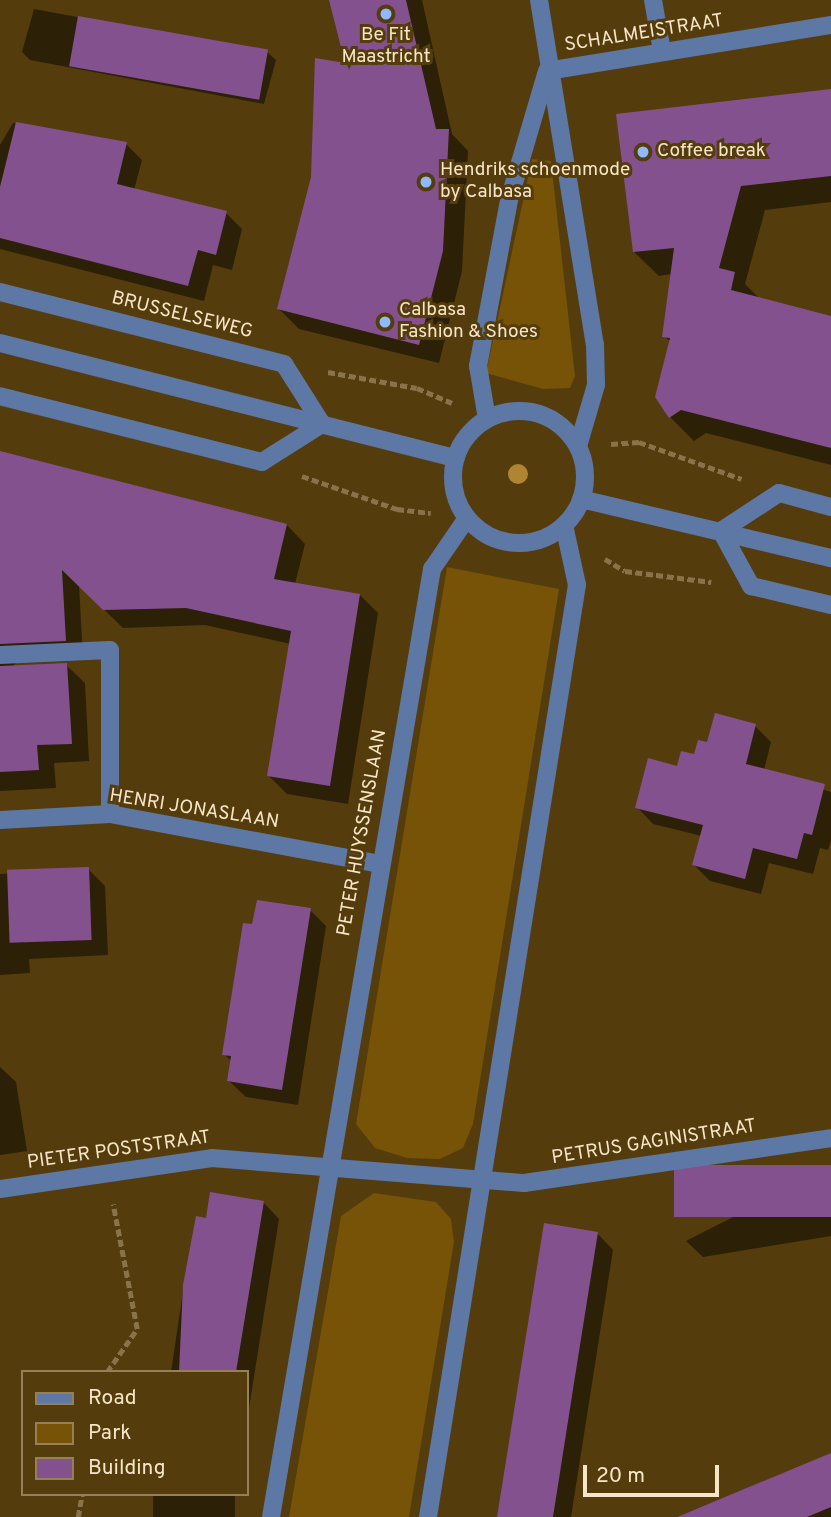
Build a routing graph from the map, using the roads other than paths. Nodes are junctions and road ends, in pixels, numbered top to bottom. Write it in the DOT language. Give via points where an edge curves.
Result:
graph roads {
  1 [pos="539,0"];
  2 [pos="653,0"];
  3 [pos="831,25"];
  4 [pos="662,51"];
  5 [pos="547,71"];
  6 [pos="0,292"];
  7 [pos="0,343"];
  8 [pos="0,396"];
  9 [pos="487,419"];
  10 [pos="322,424"];
  11 [pos="578,446"];
  12 [pos="456,458"];
  13 [pos="581,499"];
  14 [pos="831,507"];
  15 [pos="467,518"];
  16 [pos="564,525"];
  17 [pos="721,531"];
  18 [pos="831,558"];
  19 [pos="831,605"];
  20 [pos="0,655"];
  21 [pos="110,814"];
  22 [pos="0,820"];
  23 [pos="379,863"];
  24 [pos="831,1138"];
  25 [pos="327,1167"];
  26 [pos="483,1183"];
  27 [pos="0,1189"];
  28 [pos="271,1517"];
  29 [pos="428,1517"];
  1 -- 5 [label="street"];
  2 -- 4 [label="street"];
  3 -- 4 [label="street, SCHALMEISTRAAT"];
  4 -- 5 [label="street, SCHALMEISTRAAT"];
  5 -- 9 [label="street" via="509,200 478,366"];
  5 -- 11 [label="street" via="596,344 596,385"];
  6 -- 10 [label="street, BRUSSELSEWEG" via="284,364"];
  7 -- 10 [label="street"];
  8 -- 10 [label="street" via="262,462"];
  9 -- 11 [label="street" via="507,412 538,415 565,430"];
  9 -- 12 [label="street"];
  10 -- 12 [label="street"];
  11 -- 13 [label="street" via="584,472"];
  12 -- 15 [label="street" via="454,489"];
  13 -- 16 [label="street"];
  13 -- 17 [label="street"];
  14 -- 17 [label="street" via="779,493"];
  15 -- 16 [label="street" via="480,531 514,543 549,536"];
  15 -- 23 [label="street, PETER HUYSSENSLAAN" via="432,569"];
  16 -- 26 [label="street" via="577,585"];
  17 -- 18 [label="street"];
  17 -- 19 [label="street" via="751,586"];
  20 -- 21 [label="street" via="110,650"];
  21 -- 22 [label="street, HENRI JONASLAAN"];
  21 -- 23 [label="street, HENRI JONASLAAN"];
  23 -- 25 [label="street, PETER HUYSSENSLAAN"];
  24 -- 26 [label="street, PETRUS GAGINISTRAAT" via="524,1183"];
  25 -- 26 [label="street"];
  25 -- 27 [label="street, PIETER POSTSTRAAT" via="212,1158"];
  25 -- 28 [label="street, PETER HUYSSENSLAAN"];
  26 -- 29 [label="street"];
}
